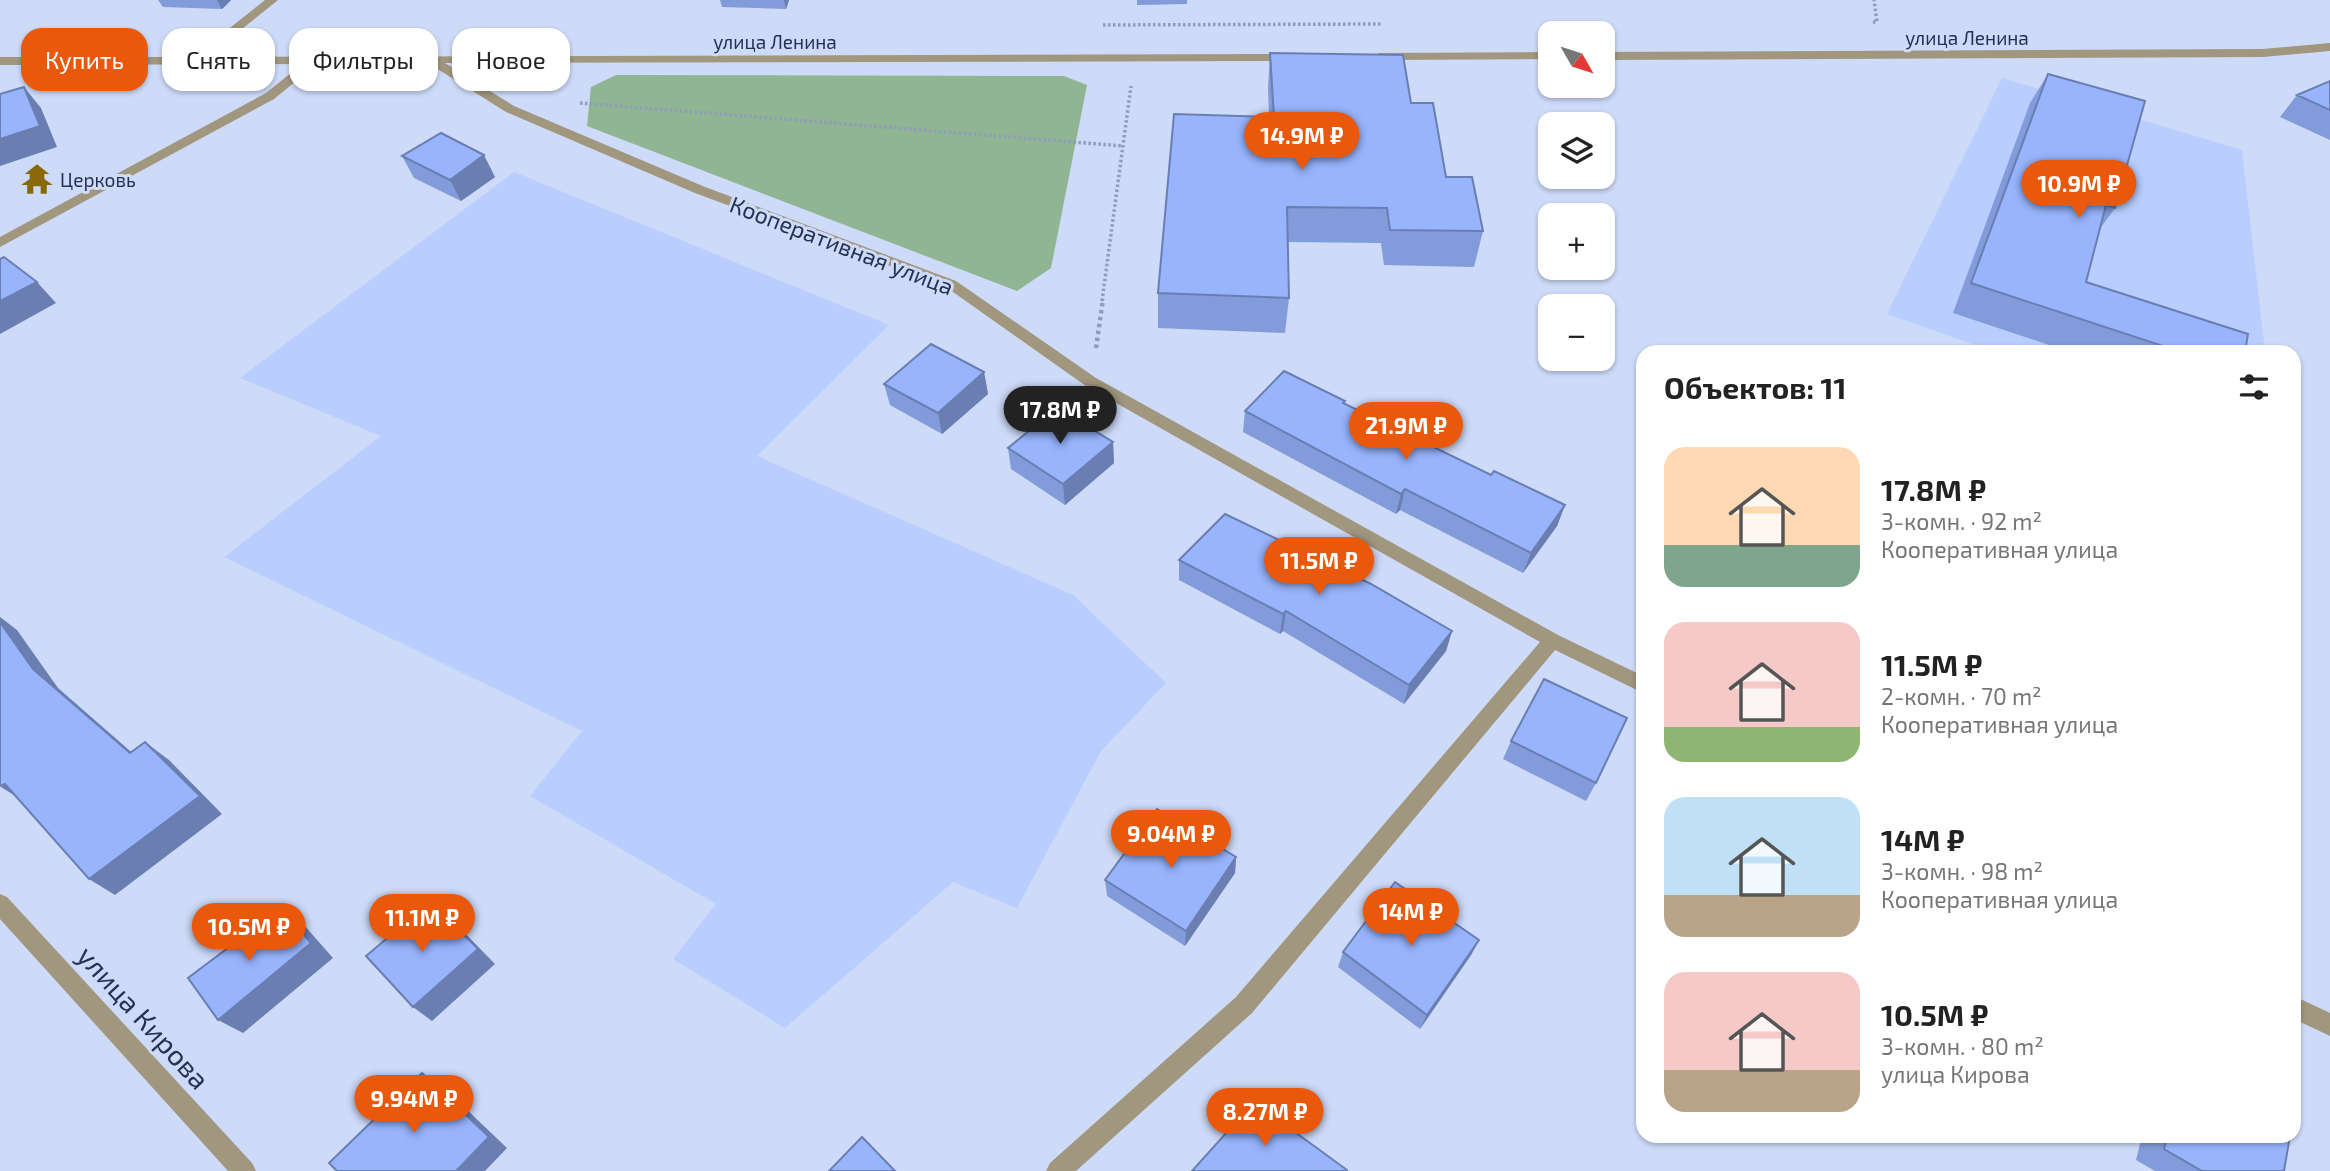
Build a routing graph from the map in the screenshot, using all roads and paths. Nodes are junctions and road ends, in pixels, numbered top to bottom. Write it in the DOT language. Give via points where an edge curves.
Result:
graph roads {
  1 [pos="272,0"];
  2 [pos="236,28"];
  3 [pos="2330,47"];
  4 [pos="2313,49"];
  5 [pos="1370,56"];
  6 [pos="1538,56"];
  7 [pos="1615,56"];
  8 [pos="1135,57"];
  9 [pos="1301,57"];
  10 [pos="2330,57"];
  11 [pos="162,59"];
  12 [pos="438,60"];
  13 [pos="0,61"];
  14 [pos="438,65"];
  15 [pos="289,80"];
  16 [pos="570,104"];
  17 [pos="1123,146"];
  18 [pos="0,243"];
  19 [pos="1091,382"];
  20 [pos="1552,640"];
  21 [pos="1636,682"];
  22 [pos="0,904"];
  23 [pos="2301,1010"];
  24 [pos="2330,1025"];
  25 [pos="244,1171"];
  26 [pos="1058,1171"];
  1 -- 2 [label="street"];
  3 -- 4 [label="street, улица Ленина"];
  4 -- 7 [label="street, улица Ленина" via="2263,53"];
  4 -- 10 [label="street"];
  5 -- 6 [label="street"];
  8 -- 9 [label="street, улица Ленина"];
  8 -- 12 [label="street, улица Ленина"];
  8 -- 17 [label="path"];
  11 -- 13 [label="street, улица Ленина"];
  14 -- 19 [label="street, Кооперативная улица" via="510,109 700,190 951,284"];
  15 -- 18 [label="street" via="270,96"];
  16 -- 17 [label="path"];
  17 -- 19 [label="path"];
  19 -- 20 [label="street, Кооперативная улица"];
  20 -- 21 [label="street, Кооперативная улица"];
  20 -- 26 [label="street" via="1244,1005"];
  22 -- 25 [label="street, улица Кирова"];
  23 -- 24 [label="street"];
}
